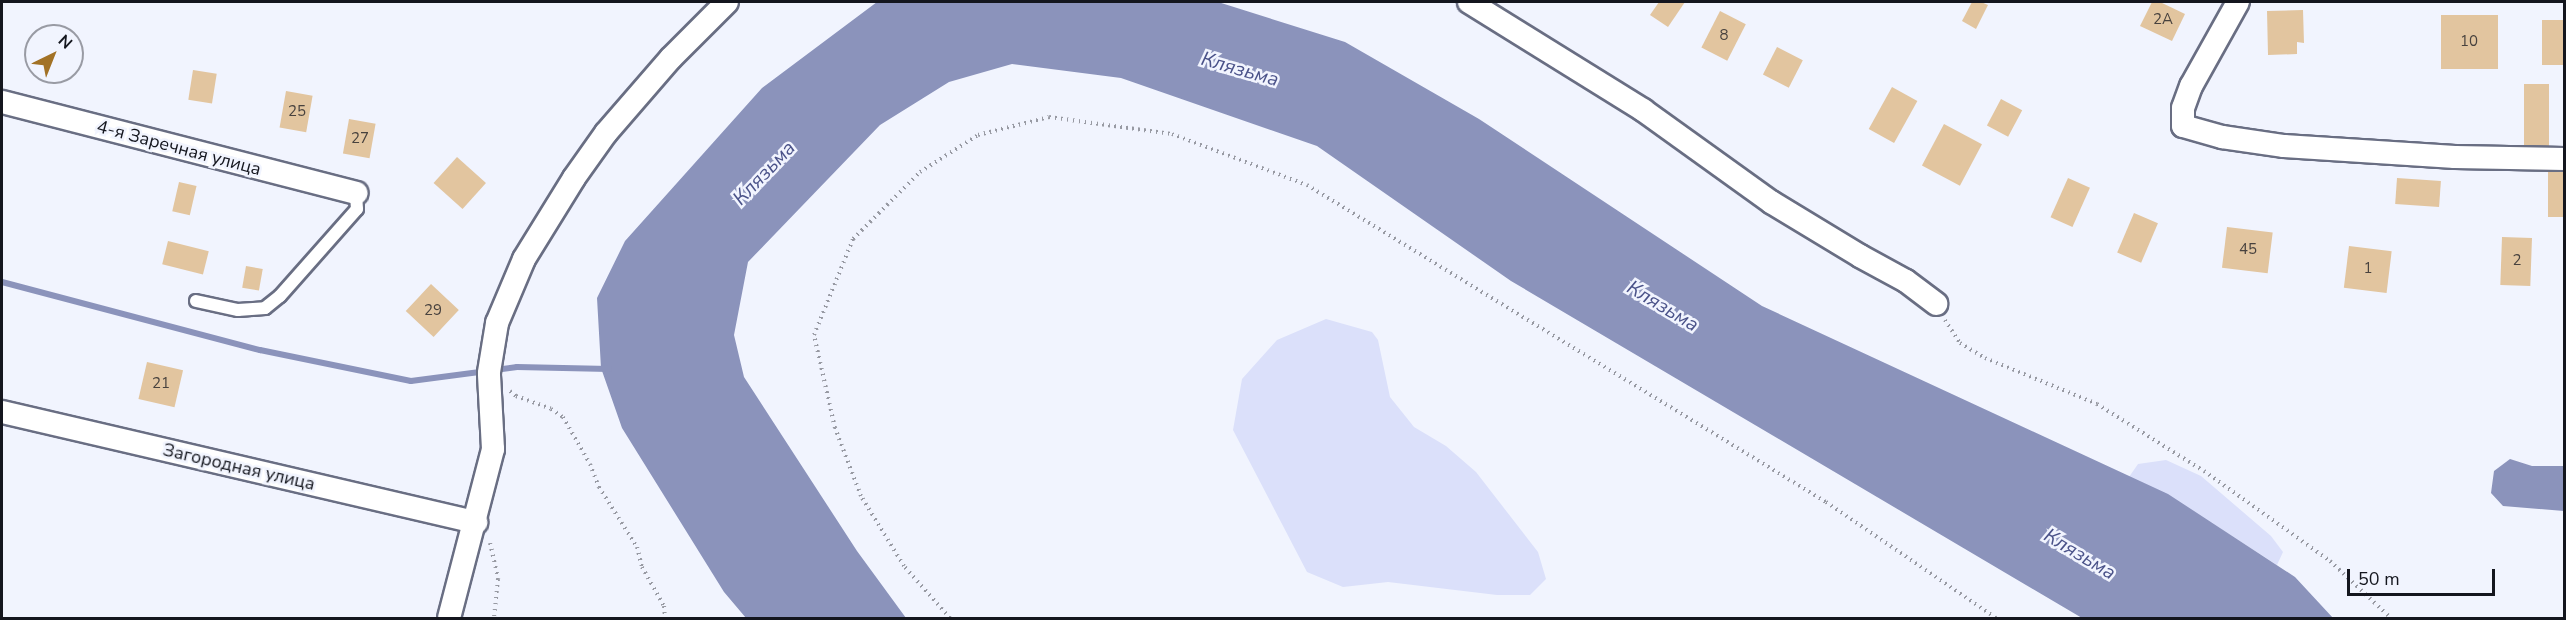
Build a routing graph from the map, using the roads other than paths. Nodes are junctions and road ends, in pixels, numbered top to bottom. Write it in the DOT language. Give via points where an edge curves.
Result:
graph roads {
  1 [pos="727,2"];
  2 [pos="1469,2"];
  3 [pos="2238,2"];
  4 [pos="2,102"];
  5 [pos="2565,159"];
  6 [pos="356,194"];
  7 [pos="196,301"];
  8 [pos="1936,304"];
  9 [pos="2,412"];
  10 [pos="476,522"];
  11 [pos="450,618"];
  1 -- 10 [label="street" via="671,58 606,133 524,259 497,323 489,370 493,449"];
  2 -- 8 [label="street" via="1643,110 1771,202 1906,281"];
  3 -- 5 [label="street" via="2191,86 2182,108 2183,126 2222,137 2284,146 2455,157"];
  4 -- 6 [label="street, 4-я Заречная улица"];
  6 -- 7 [label="lane" via="357,209 265,308 238,310"];
  9 -- 10 [label="street, Загородная улица"];
  10 -- 11 [label="street"];
}
